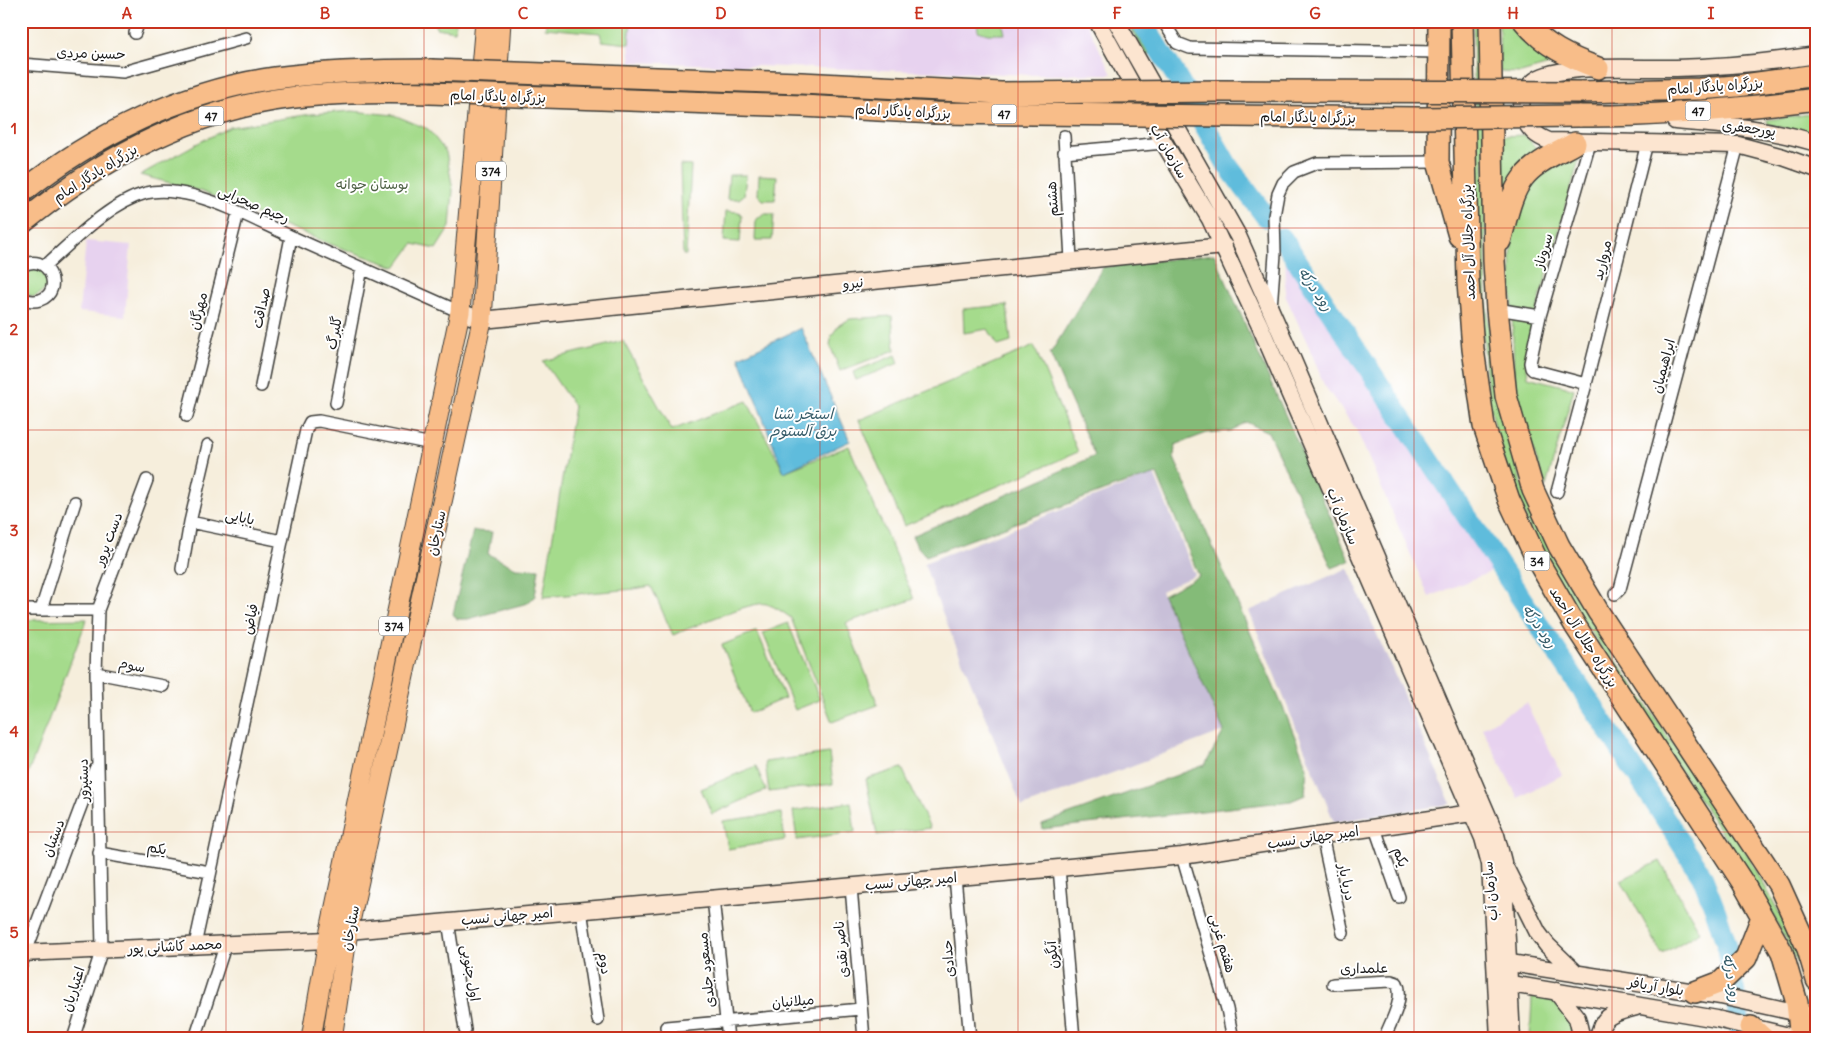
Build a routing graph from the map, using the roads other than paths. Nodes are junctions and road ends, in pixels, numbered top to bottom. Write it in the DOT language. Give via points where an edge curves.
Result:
graph roads {
  1 [pos="139,21"];
  2 [pos="485,21"];
  3 [pos="501,21"];
  4 [pos="1097,21"];
  5 [pos="1116,21"];
  6 [pos="1164,21"];
  7 [pos="1438,21"];
  8 [pos="1462,21"];
  9 [pos="1490,21"];
  10 [pos="1524,21"];
  11 [pos="135,33"];
  12 [pos="246,38"];
  13 [pos="1438,52"];
  14 [pos="1817,55"];
  15 [pos="21,64"];
  16 [pos="1598,68"];
  17 [pos="1817,75"];
  18 [pos="1817,99"];
  19 [pos="1620,116"];
  20 [pos="1064,136"];
  21 [pos="1583,143"];
  22 [pos="1647,143"];
  23 [pos="1817,143"];
  24 [pos="1738,145"];
  25 [pos="1166,147"];
  26 [pos="1186,147"];
  27 [pos="1064,152"];
  28 [pos="1438,162"];
  29 [pos="1817,169"];
  30 [pos="21,193"];
  31 [pos="238,213"];
  32 [pos="21,224"];
  33 [pos="291,236"];
  34 [pos="1224,246"];
  35 [pos="1071,260"];
  36 [pos="1494,261"];
  37 [pos="21,266"];
  38 [pos="45,266"];
  39 [pos="362,268"];
  40 [pos="1468,268"];
  41 [pos="21,297"];
  42 [pos="1497,308"];
  43 [pos="460,312"];
  44 [pos="1271,312"];
  45 [pos="1540,316"];
  46 [pos="482,320"];
  47 [pos="1586,384"];
  48 [pos="260,386"];
  49 [pos="336,403"];
  50 [pos="187,416"];
  51 [pos="432,444"];
  52 [pos="208,445"];
  53 [pos="147,480"];
  54 [pos="1557,492"];
  55 [pos="75,502"];
  56 [pos="190,522"];
  57 [pos="282,541"];
  58 [pos="182,569"];
  59 [pos="1615,594"];
  60 [pos="21,610"];
  61 [pos="41,610"];
  62 [pos="98,610"];
  63 [pos="96,673"];
  64 [pos="163,686"];
  65 [pos="98,763"];
  66 [pos="1716,791"];
  67 [pos="1692,804"];
  68 [pos="1478,812"];
  69 [pos="1375,828"];
  70 [pos="1322,836"];
  71 [pos="99,853"];
  72 [pos="1182,856"];
  73 [pos="1503,862"];
  74 [pos="1059,868"];
  75 [pos="210,872"];
  76 [pos="955,878"];
  77 [pos="1779,886"];
  78 [pos="851,887"];
  79 [pos="1399,897"];
  80 [pos="713,898"];
  81 [pos="581,910"];
  82 [pos="1762,917"];
  83 [pos="448,921"];
  84 [pos="348,931"];
  85 [pos="1343,933"];
  86 [pos="328,940"];
  87 [pos="1817,941"];
  88 [pos="226,943"];
  89 [pos="195,945"];
  90 [pos="102,949"];
  91 [pos="23,957"];
  92 [pos="1501,962"];
  93 [pos="1577,974"];
  94 [pos="1817,980"];
  95 [pos="1503,982"];
  96 [pos="1333,984"];
  97 [pos="1537,988"];
  98 [pos="1721,989"];
  99 [pos="1556,991"];
  100 [pos="1695,992"];
  101 [pos="1641,1006"];
  102 [pos="861,1009"];
  103 [pos="1808,1015"];
  104 [pos="1511,1019"];
  105 [pos="598,1020"];
  106 [pos="726,1022"];
  107 [pos="666,1027"];
  108 [pos="465,1030"];
  109 [pos="1758,1033"];
  110 [pos="73,1039"];
  111 [pos="195,1039"];
  112 [pos="312,1039"];
  113 [pos="332,1039"];
  114 [pos="728,1039"];
  115 [pos="864,1039"];
  116 [pos="970,1039"];
  117 [pos="1074,1039"];
  118 [pos="1233,1039"];
  119 [pos="1384,1039"];
  120 [pos="1499,1039"];
  121 [pos="1512,1039"];
  122 [pos="1582,1039"];
  123 [pos="1598,1039"];
  124 [pos="1801,1039"];
  1 -- 11 [label="street"];
  2 -- 43 [label="main road, ستارخان / 374"];
  3 -- 46 [label="main road, ستارخان / 374"];
  4 -- 25 [label="street, سازمان آب"];
  5 -- 26 [label="street, سازمان آب"];
  6 -- 13 [label="street" via="1177,43 1190,48"];
  7 -- 13 [label="highway"];
  8 -- 40 [label="highway, بزرگراه جلال آل احمد / 34"];
  9 -- 36 [label="highway, بزرگراه جلال آل احمد / 34"];
  10 -- 16 [label="highway" via="1559,52"];
  12 -- 15 [label="street, حسین مردی" via="123,72"];
  13 -- 28 [label="highway"];
  14 -- 16 [label="street" via="1738,65"];
  16 -- 21 [label="street" via="1542,76 1522,97 1522,113 1536,136 1549,141"];
  17 -- 30 [label="highway, بزرگراه یادگار امام / 47, bridge" via="1699,89 1580,92 1220,90 1001,93 431,70 341,71 244,84 204,94 103,138"];
  18 -- 19 [label="highway, بزرگراه یادگار امام / 47"];
  19 -- 23 [label="street, پورجعفری" via="1750,127"];
  19 -- 32 [label="highway, بزرگراه یادگار امام / 47, bridge" via="1421,118 935,113 362,93 274,100 171,130 124,153 57,195"];
  20 -- 27 [label="street, هشتم"];
  21 -- 22 [label="street"];
  21 -- 36 [label="highway" via="1546,160 1523,178 1514,196"];
  21 -- 45 [label="street, سروناز"];
  22 -- 24 [label="street"];
  22 -- 47 [label="street, مروارید"];
  24 -- 29 [label="street"];
  24 -- 59 [label="street, ابراهیمیان" via="1620,589"];
  25 -- 26 [label="street"];
  25 -- 27 [label="street"];
  25 -- 34 [label="street, سازمان آب"];
  26 -- 44 [label="street, سازمان آب" via="1238,236"];
  27 -- 35 [label="street, هشتم"];
  28 -- 40 [label="highway"];
  28 -- 44 [label="street" via="1316,163 1294,172 1283,183 1274,216"];
  31 -- 33 [label="street, رحیم صحرایی"];
  31 -- 38 [label="street, رحیم صحرایی" via="195,196 160,191 145,194 113,210 85,230"];
  31 -- 50 [label="street, مهرگان"];
  33 -- 39 [label="street, رحیم صحرایی"];
  33 -- 48 [label="street, صداقت"];
  34 -- 35 [label="street, نیرو"];
  34 -- 68 [label="street, سازمان آب"];
  35 -- 46 [label="street, نیرو"];
  36 -- 42 [label="highway, بزرگراه جلال آل احمد / 34"];
  37 -- 38 [label="street" via="34,262"];
  38 -- 41 [label="street" via="53,283 48,294 38,301"];
  39 -- 43 [label="street, رحیم صحرایی"];
  39 -- 49 [label="street, گلبرگ"];
  40 -- 67 [label="highway, بزرگراه جلال آل احمد / 34" via="1473,349 1484,426 1509,500 1536,558 1571,618"];
  42 -- 45 [label="street"];
  42 -- 66 [label="highway, بزرگراه جلال آل احمد / 34" via="1506,396 1533,490 1559,546 1599,613"];
  43 -- 46 [label="street"];
  43 -- 51 [label="main road, ستارخان / 374"];
  44 -- 68 [label="street, سازمان آب"];
  45 -- 47 [label="street, سروناز" via="1530,368"];
  46 -- 84 [label="main road, ستارخان / 374"];
  47 -- 54 [label="street, مروارید"];
  51 -- 57 [label="street, فیاض" via="319,421 310,422"];
  51 -- 86 [label="main road, ستارخان / 374"];
  52 -- 56 [label="street"];
  53 -- 62 [label="street, دست پرور"];
  55 -- 61 [label="street"];
  56 -- 57 [label="street, بابایی"];
  56 -- 58 [label="street"];
  57 -- 75 [label="street, فیاض"];
  60 -- 61 [label="street"];
  61 -- 62 [label="street"];
  62 -- 63 [label="street, دستپرور"];
  63 -- 64 [label="street, سوم"];
  63 -- 65 [label="street, دستپرور"];
  65 -- 71 [label="street, دستپرور"];
  65 -- 91 [label="street, دستبان"];
  66 -- 67 [label="highway" via="1714,802 1704,807"];
  66 -- 77 [label="highway, بزرگراه جلال آل احمد / 34"];
  67 -- 82 [label="highway, بزرگراه جلال آل احمد / 34"];
  68 -- 69 [label="street, امیر جهانی نسب"];
  68 -- 73 [label="street, سازمان آب" via="1496,835"];
  68 -- 92 [label="street, سازمان آب" via="1490,864"];
  69 -- 70 [label="street, امیر جهانی نسب"];
  69 -- 79 [label="street, یکم"];
  70 -- 72 [label="street, امیر جهانی نسب"];
  70 -- 85 [label="street, دریا بار"];
  71 -- 75 [label="street, یکم"];
  71 -- 90 [label="street, دستپرور"];
  72 -- 74 [label="street, امیر جهانی نسب"];
  72 -- 118 [label="street, هفتم غربی"];
  73 -- 92 [label="street, سازمان آب"];
  73 -- 93 [label="street" via="1538,933"];
  74 -- 76 [label="street, امیر جهانی نسب"];
  74 -- 117 [label="street, آبگون"];
  75 -- 89 [label="street, فیاض"];
  76 -- 78 [label="street, امیر جهانی نسب"];
  76 -- 116 [label="street, حدادی"];
  77 -- 87 [label="street"];
  77 -- 94 [label="highway, بزرگراه جلال آل احمد / 34" via="1808,949"];
  78 -- 80 [label="street, امیر جهانی نسب"];
  78 -- 102 [label="street, ناصر نقدی"];
  80 -- 81 [label="street, امیر جهانی نسب"];
  80 -- 106 [label="street, مسعود جلدی"];
  81 -- 83 [label="street, امیر جهانی نسب"];
  81 -- 105 [label="street, دوم"];
  82 -- 98 [label="highway" via="1746,958"];
  82 -- 103 [label="highway, بزرگراه جلال آل احمد / 34" via="1782,952"];
  83 -- 84 [label="street, امیر جهانی نسب"];
  83 -- 108 [label="street, اول جنوبی"];
  84 -- 113 [label="main road, ستارخان / 374"];
  86 -- 88 [label="street, محمد کاشانی پور"];
  86 -- 112 [label="main road, ستارخان / 374"];
  88 -- 89 [label="street, محمد کاشانی پور"];
  88 -- 111 [label="street"];
  89 -- 90 [label="street, محمد کاشانی پور"];
  90 -- 91 [label="street, محمد کاشانی پور"];
  90 -- 110 [label="street, اعتباریان"];
  92 -- 93 [label="street, بلوار آریافر"];
  92 -- 95 [label="street, سازمان آب"];
  93 -- 100 [label="street, بلوار آریافر"];
  95 -- 97 [label="street, بلوار آریافر"];
  95 -- 104 [label="street, سازمان آب"];
  95 -- 120 [label="street, سازمان آب"];
  96 -- 119 [label="street, علمداری" via="1397,983 1400,997"];
  97 -- 99 [label="street, بلوار آریافر"];
  97 -- 104 [label="street" via="1520,1002"];
  98 -- 100 [label="highway"];
  98 -- 103 [label="street" via="1754,1004"];
  99 -- 101 [label="street, بلوار آریافر"];
  99 -- 122 [label="street" via="1577,1018"];
  101 -- 109 [label="street, بلوار آریافر" via="1717,1019"];
  101 -- 123 [label="street" via="1617,1012 1604,1020"];
  102 -- 106 [label="street, میلانیان"];
  102 -- 115 [label="street, ناصر نقدی"];
  103 -- 124 [label="highway, بزرگراه جلال آل احمد / 34"];
  104 -- 121 [label="street, سازمان آب"];
  106 -- 107 [label="street, میلانیان"];
  106 -- 114 [label="street, مسعود جلدی"];
  109 -- 124 [label="street, بلوار آریافر"];
}
